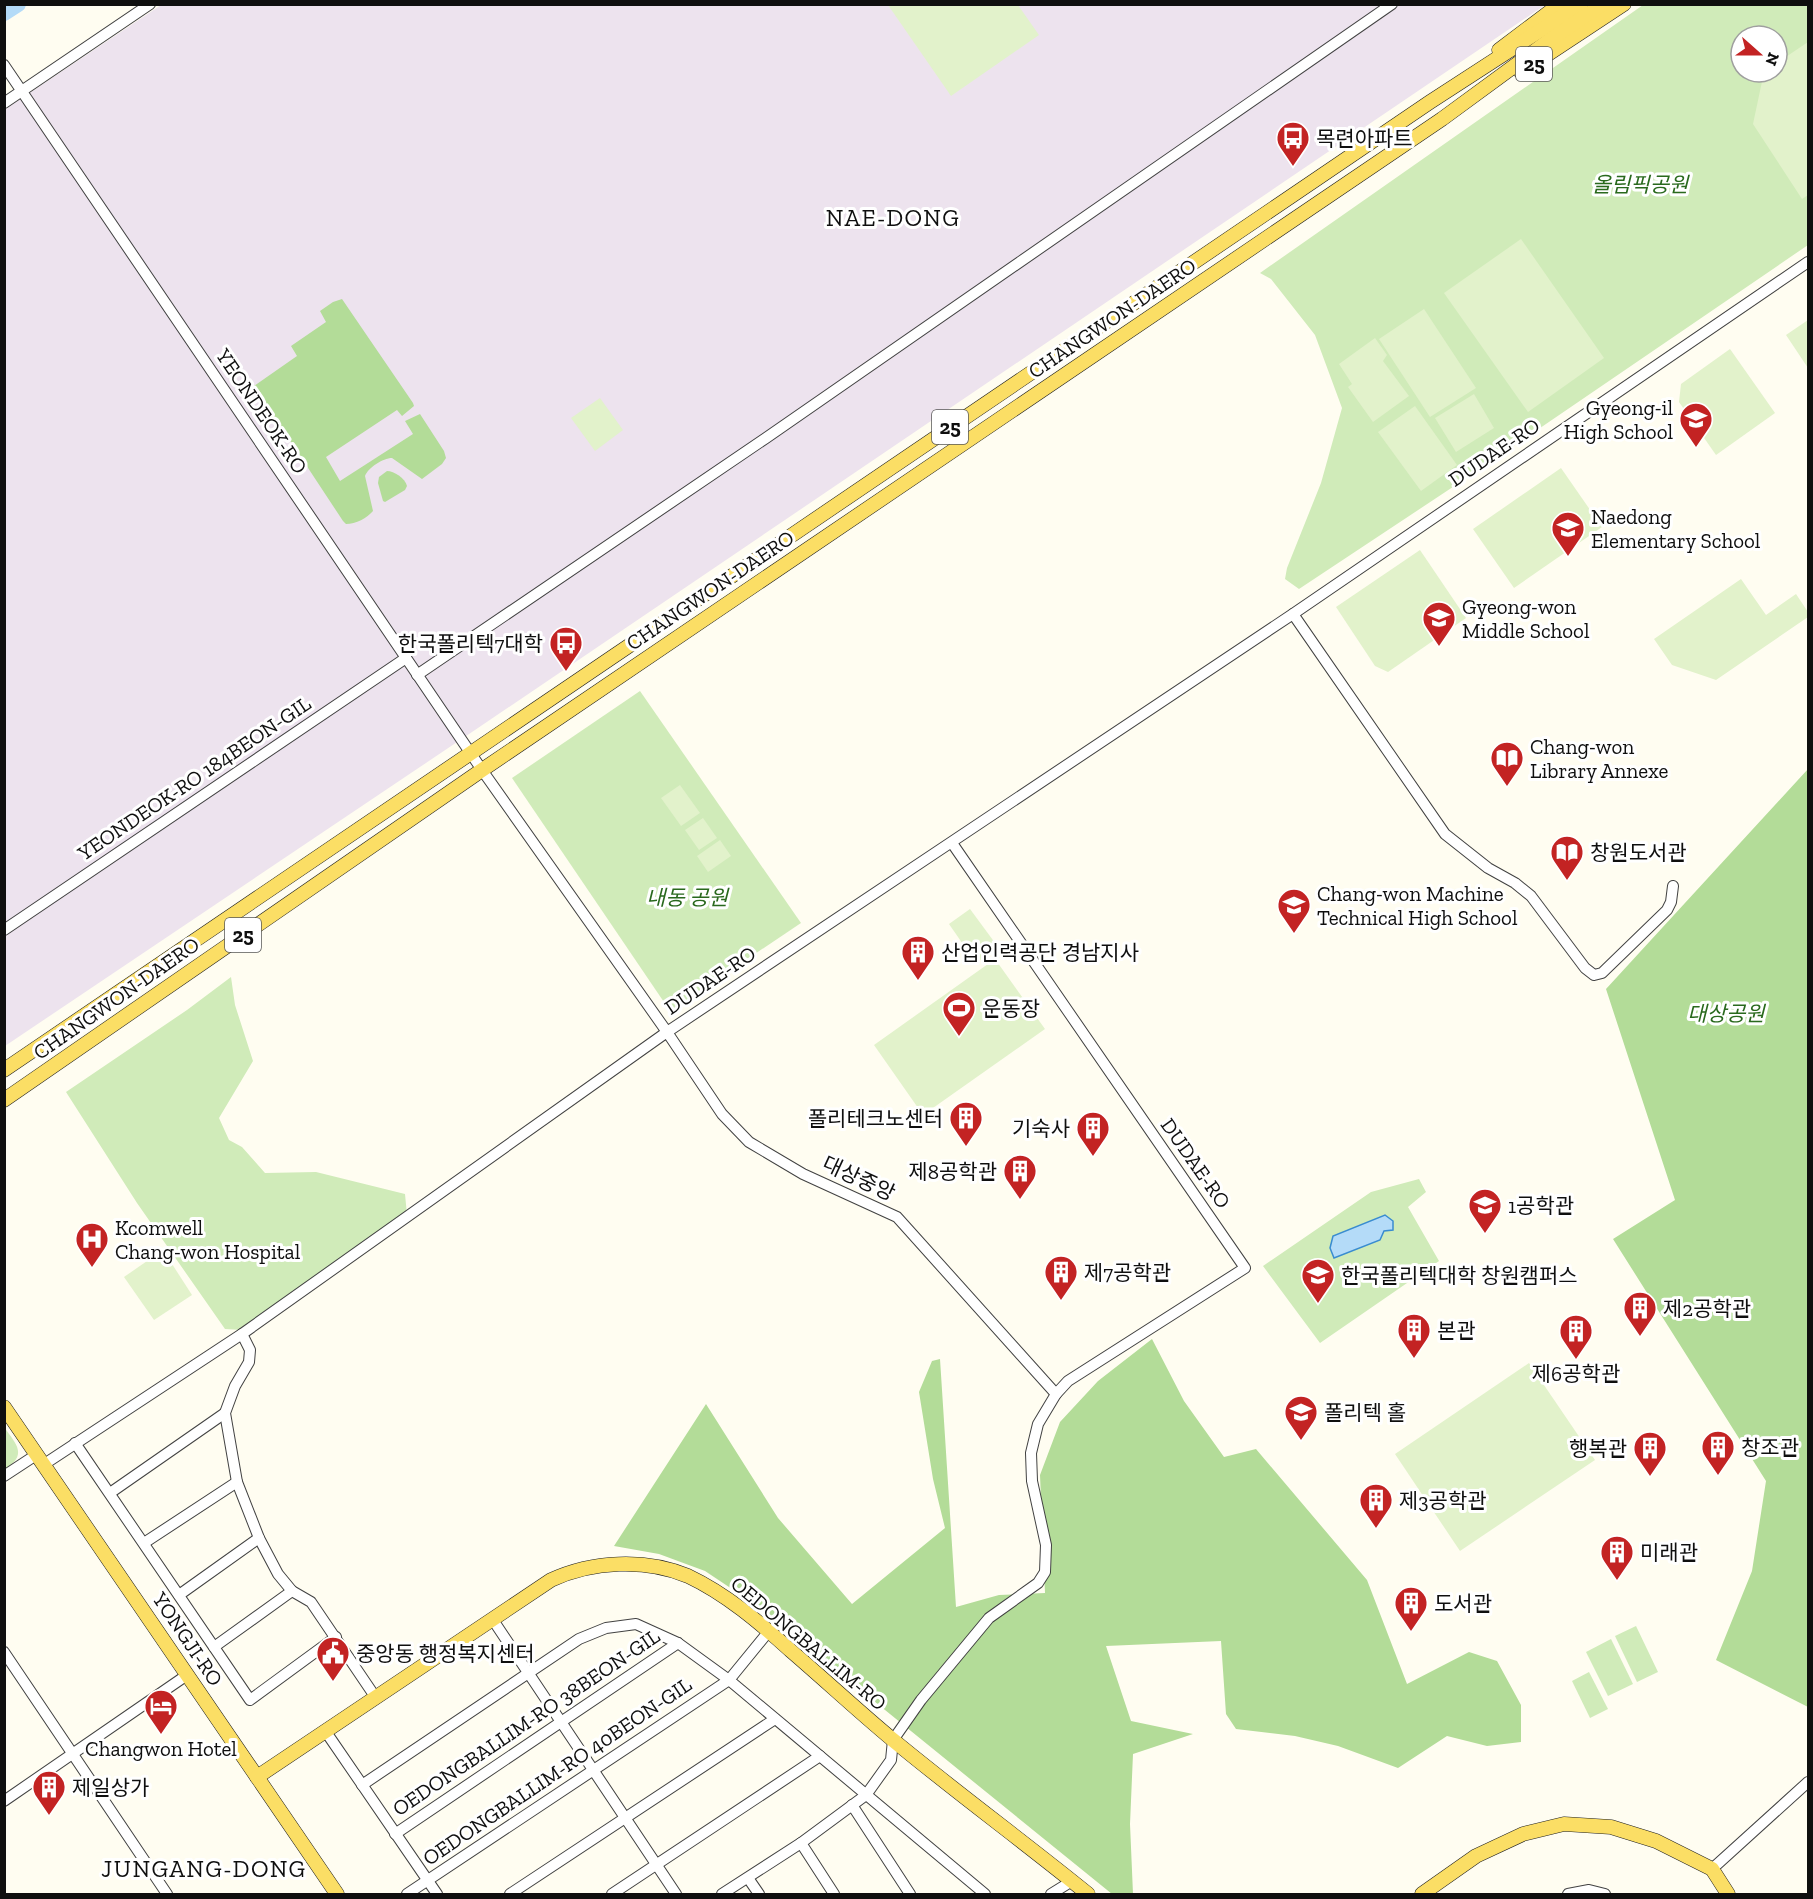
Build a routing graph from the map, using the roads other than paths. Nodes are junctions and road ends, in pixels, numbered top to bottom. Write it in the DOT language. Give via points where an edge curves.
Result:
graph roads {
  1 [pos="150,4"];
  2 [pos="1392,4"];
  3 [pos="1560,4"];
  4 [pos="1581,4"];
  5 [pos="1603,4"];
  6 [pos="1624,4"];
  7 [pos="8,70"];
  8 [pos="21,91"];
  9 [pos="1430,102"];
  10 [pos="4,103"];
  11 [pos="1442,119"];
  12 [pos="1809,262"];
  13 [pos="1293,614"];
  14 [pos="406,658"];
  15 [pos="417,675"];
  16 [pos="470,752"];
  17 [pos="482,770"];
  18 [pos="952,843"];
  19 [pos="1672,886"];
  20 [pos="4,930"];
  21 [pos="667,1032"];
  22 [pos="4,1070"];
  23 [pos="4,1100"];
  24 [pos="1245,1268"];
  25 [pos="242,1334"];
  26 [pos="1056,1394"];
  27 [pos="4,1407"];
  28 [pos="225,1413"];
  29 [pos="75,1443"];
  30 [pos="39,1460"];
  31 [pos="4,1476"];
  32 [pos="237,1482"];
  33 [pos="110,1493"];
  34 [pos="260,1538"];
  35 [pos="144,1543"];
  36 [pos="292,1591"];
  37 [pos="179,1595"];
  38 [pos="493,1620"];
  39 [pos="769,1631"];
  40 [pos="336,1637"];
  41 [pos="678,1643"];
  42 [pos="214,1647"];
  43 [pos="4,1652"];
  44 [pos="528,1673"];
  45 [pos="187,1675"];
  46 [pos="729,1680"];
  47 [pos="376,1698"];
  48 [pos="775,1719"];
  49 [pos="561,1722"];
  50 [pos="326,1732"];
  51 [pos="893,1740"];
  52 [pos="73,1754"];
  53 [pos="820,1756"];
  54 [pos="593,1771"];
  55 [pos="257,1777"];
  56 [pos="1809,1782"];
  57 [pos="362,1785"];
  58 [pos="866,1795"];
  59 [pos="4,1801"];
  60 [pos="852,1805"];
  61 [pos="625,1818"];
  62 [pos="395,1834"];
  63 [pos="801,1843"];
  64 [pos="656,1865"];
  65 [pos="1712,1869"];
  66 [pos="748,1878"];
  67 [pos="428,1881"];
  68 [pos="1072,1881"];
  69 [pos="167,1894"];
  70 [pos="337,1894"];
  71 [pos="407,1894"];
  72 [pos="436,1894"];
  73 [pos="510,1894"];
  74 [pos="612,1894"];
  75 [pos="676,1894"];
  76 [pos="722,1894"];
  77 [pos="759,1894"];
  78 [pos="834,1894"];
  79 [pos="910,1894"];
  80 [pos="985,1894"];
  81 [pos="1052,1894"];
  82 [pos="1088,1894"];
  83 [pos="1422,1894"];
  84 [pos="1568,1894"];
  85 [pos="1605,1894"];
  86 [pos="1728,1894"];
  1 -- 8 [label="street"];
  2 -- 15 [label="street"];
  3 -- 9 [label="main road, CHANGWON-DAERO / 25"];
  4 -- 9 [label="main road, CHANGWON-DAERO / 25"];
  5 -- 11 [label="main road, CHANGWON-DAERO / 25"];
  6 -- 11 [label="main road, CHANGWON-DAERO / 25"];
  7 -- 8 [label="street, YEONDEOK-RO"];
  8 -- 10 [label="street"];
  8 -- 14 [label="street, YEONDEOK-RO"];
  9 -- 16 [label="main road, CHANGWON-DAERO / 25"];
  11 -- 17 [label="main road, CHANGWON-DAERO / 25"];
  12 -- 13 [label="street, DUDAE-RO"];
  13 -- 18 [label="street, DUDAE-RO"];
  13 -- 19 [label="street" via="1445,834 1530,896 1594,975 1602,973 1667,910"];
  14 -- 15 [label="street, YEONDEOK-RO"];
  14 -- 20 [label="street, YEONDEOK-RO 184BEON-GIL"];
  15 -- 16 [label="street, YEONDEOK-RO"];
  16 -- 17 [label="street, YEONDEOK-RO"];
  16 -- 22 [label="main road, CHANGWON-DAERO / 25"];
  17 -- 21 [label="street, DUDAE-RO"];
  17 -- 23 [label="main road, CHANGWON-DAERO / 25"];
  18 -- 21 [label="street, DUDAE-RO"];
  18 -- 24 [label="street, DUDAE-RO"];
  21 -- 25 [label="street"];
  21 -- 26 [label="street, 대상중앙" via="722,1114 749,1142 803,1174 897,1217"];
  24 -- 26 [label="street, OEDONGBALLIM-RO" via="1068,1382"];
  25 -- 28 [label="street" via="250,1350 249,1362"];
  25 -- 29 [label="street"];
  26 -- 51 [label="street, OEDONGBALLIM-RO" via="1038,1424 1031,1453 1032,1481 1046,1545 1045,1572 1038,1583 989,1618"];
  27 -- 30 [label="main road, YONGJI-RO"];
  28 -- 32 [label="street"];
  28 -- 33 [label="street"];
  29 -- 30 [label="street"];
  29 -- 33 [label="street"];
  30 -- 31 [label="street"];
  30 -- 45 [label="main road, YONGJI-RO"];
  32 -- 34 [label="street"];
  32 -- 35 [label="street"];
  33 -- 35 [label="street"];
  34 -- 36 [label="street" via="278,1574"];
  34 -- 37 [label="street"];
  35 -- 37 [label="street"];
  36 -- 40 [label="street" via="311,1602"];
  36 -- 42 [label="street"];
  37 -- 42 [label="street"];
  38 -- 39 [label="main road, OEDONGBALLIM-RO" via="569,1572 627,1565 661,1568 687,1576 741,1608"];
  38 -- 44 [label="street"];
  38 -- 47 [label="main road, OEDONGBALLIM-RO"];
  39 -- 46 [label="street, OEDONGBALLIM-RO 40BEON-GIL"];
  39 -- 51 [label="main road, OEDONGBALLIM-RO"];
  40 -- 42 [label="street" via="250,1700"];
  40 -- 47 [label="street"];
  41 -- 44 [label="street, OEDONGBALLIM-RO 40BEON-GIL" via="636,1624 606,1628 579,1639"];
  41 -- 46 [label="street, OEDONGBALLIM-RO 40BEON-GIL"];
  41 -- 49 [label="street, OEDONGBALLIM-RO 38BEON-GIL"];
  43 -- 52 [label="street"];
  44 -- 49 [label="street"];
  44 -- 57 [label="street, OEDONGBALLIM-RO 40BEON-GIL"];
  45 -- 52 [label="street"];
  45 -- 55 [label="main road, YONGJI-RO"];
  46 -- 48 [label="street"];
  46 -- 54 [label="street, OEDONGBALLIM-RO 40BEON-GIL"];
  47 -- 50 [label="main road, OEDONGBALLIM-RO"];
  48 -- 53 [label="street"];
  48 -- 61 [label="street"];
  49 -- 54 [label="street"];
  49 -- 62 [label="street, OEDONGBALLIM-RO 38BEON-GIL"];
  50 -- 55 [label="main road, OEDONGBALLIM-RO"];
  50 -- 57 [label="street"];
  51 -- 58 [label="street" via="891,1760"];
  51 -- 68 [label="main road, OEDONGBALLIM-RO"];
  52 -- 59 [label="street"];
  52 -- 69 [label="street"];
  53 -- 58 [label="street"];
  53 -- 64 [label="street"];
  54 -- 61 [label="street"];
  54 -- 67 [label="street, OEDONGBALLIM-RO 40BEON-GIL"];
  55 -- 70 [label="main road, YONGJI-RO"];
  56 -- 65 [label="street"];
  57 -- 62 [label="street"];
  58 -- 60 [label="street"];
  58 -- 80 [label="street"];
  60 -- 63 [label="street"];
  60 -- 79 [label="street"];
  61 -- 64 [label="street"];
  61 -- 73 [label="street"];
  62 -- 67 [label="street"];
  63 -- 66 [label="street"];
  63 -- 78 [label="street"];
  64 -- 74 [label="street"];
  64 -- 75 [label="street"];
  65 -- 83 [label="main road" via="1656,1841 1611,1827 1564,1824 1523,1833 1476,1856"];
  65 -- 86 [label="main road"];
  66 -- 76 [label="street"];
  66 -- 77 [label="street"];
  67 -- 71 [label="street, OEDONGBALLIM-RO 40BEON-GIL"];
  67 -- 72 [label="street"];
  68 -- 81 [label="street"];
  68 -- 82 [label="main road, OEDONGBALLIM-RO"];
  84 -- 85 [label="street" via="1589,1890"];
}
